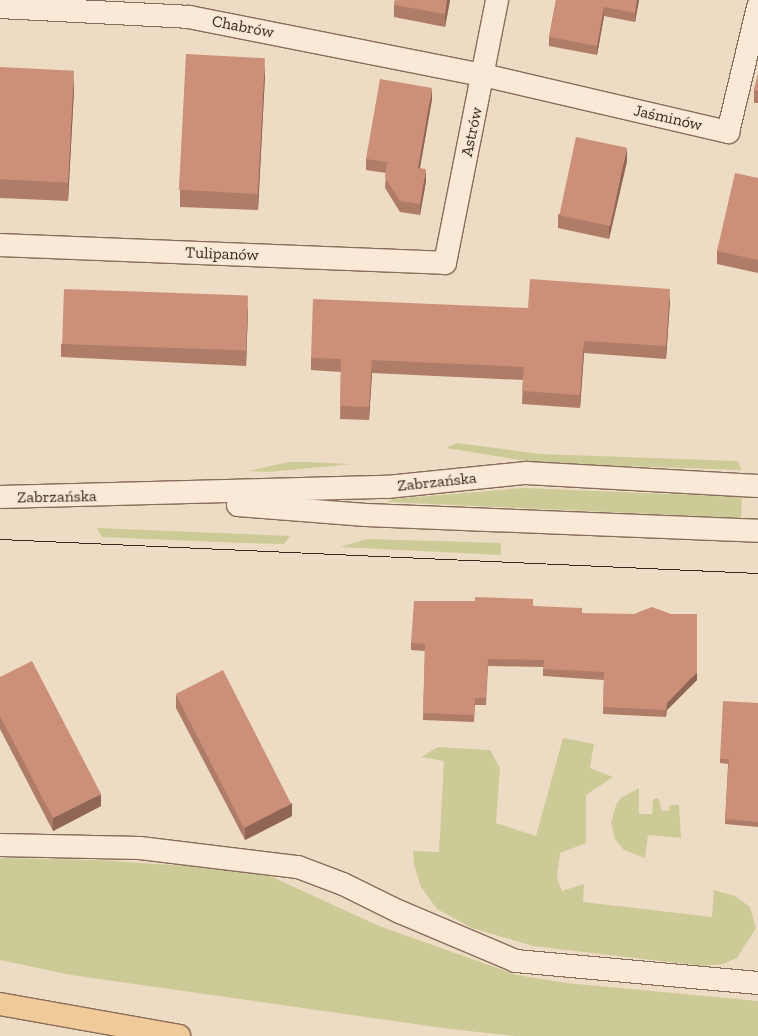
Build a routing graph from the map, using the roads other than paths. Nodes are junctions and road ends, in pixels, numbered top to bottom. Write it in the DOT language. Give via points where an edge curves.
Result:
graph roads {
  1 [pos="496,0"];
  2 [pos="0,7"];
  3 [pos="758,7"];
  4 [pos="483,75"];
  5 [pos="0,245"];
  6 [pos="444,263"];
  7 [pos="758,486"];
  8 [pos="115,496"];
  9 [pos="0,497"];
  10 [pos="758,531"];
  11 [pos="0,845"];
  12 [pos="758,983"];
  13 [pos="0,1004"];
  14 [pos="179,1036"];
  1 -- 4 [label="street, Astrów"];
  2 -- 4 [label="street, Chabrów" via="189,17"];
  3 -- 4 [label="street, Jaśminów" via="728,132"];
  4 -- 6 [label="street, Astrów"];
  5 -- 6 [label="street, Tulipanów"];
  7 -- 8 [label="street, Zabrzańska" via="526,473 387,488"];
  8 -- 9 [label="street, Zabrzańska"];
  8 -- 10 [label="street, Zabrzańska" via="366,514"];
  11 -- 12 [label="street" via="140,848 298,867 343,884 400,912 516,961"];
  13 -- 14 [label="main road"];
}
